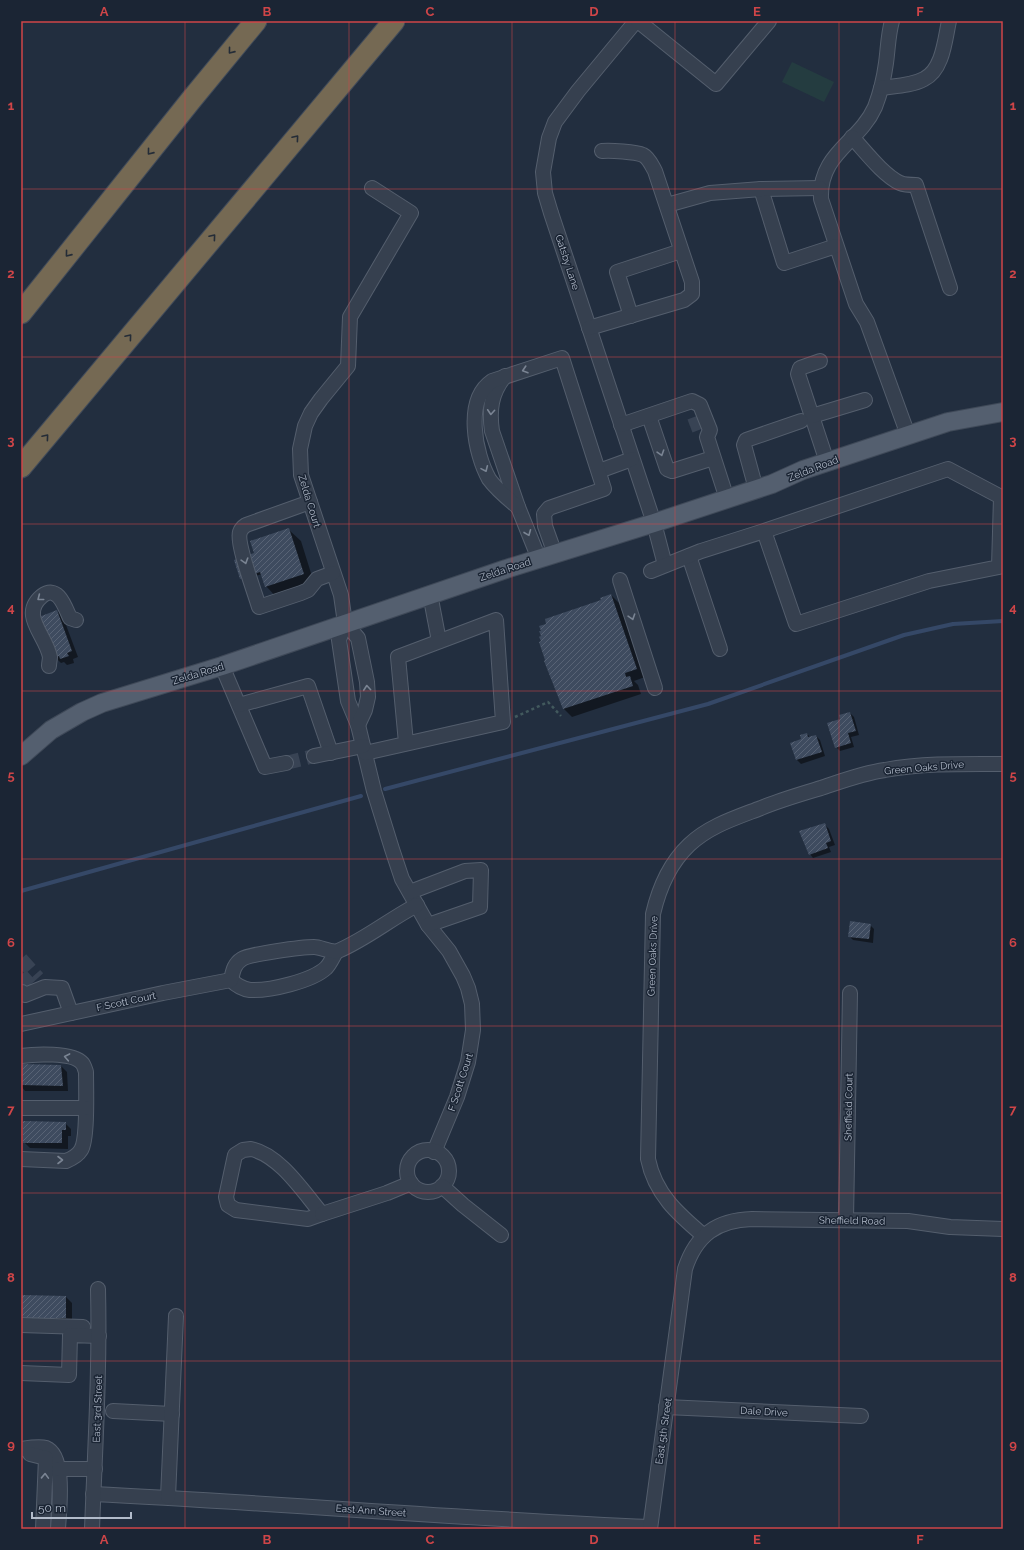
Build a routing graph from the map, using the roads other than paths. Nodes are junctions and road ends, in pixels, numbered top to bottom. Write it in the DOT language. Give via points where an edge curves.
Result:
graph roads {
  1 [pos="256,21"];
  2 [pos="394,21"];
  3 [pos="637,21"];
  4 [pos="769,21"];
  5 [pos="892,21"];
  6 [pos="949,21"];
  7 [pos="881,88"];
  8 [pos="852,137"];
  9 [pos="602,151"];
  10 [pos="372,188"];
  11 [pos="820,188"];
  12 [pos="761,189"];
  13 [pos="667,205"];
  14 [pos="836,246"];
  15 [pos="681,251"];
  16 [pos="950,288"];
  17 [pos="21,313"];
  18 [pos="631,316"];
  19 [pos="590,328"];
  20 [pos="820,361"];
  21 [pos="505,376"];
  22 [pos="865,400"];
  23 [pos="694,403"];
  24 [pos="1003,412"];
  25 [pos="649,416"];
  26 [pos="806,419"];
  27 [pos="621,425"];
  28 [pos="700,428"];
  29 [pos="908,435"];
  30 [pos="713,458"];
  31 [pos="632,459"];
  32 [pos="827,462"];
  33 [pos="21,467"];
  34 [pos="599,471"];
  35 [pos="756,489"];
  36 [pos="727,499"];
  37 [pos="310,502"];
  38 [pos="518,507"];
  39 [pos="654,524"];
  40 [pos="764,531"];
  41 [pos="547,556"];
  42 [pos="689,556"];
  43 [pos="665,565"];
  44 [pos="651,570"];
  45 [pos="333,573"];
  46 [pos="620,580"];
  47 [pos="430,594"];
  48 [pos="76,620"];
  49 [pos="345,623"];
  50 [pos="439,641"];
  51 [pos="720,650"];
  52 [pos="49,666"];
  53 [pos="222,666"];
  54 [pos="655,688"];
  55 [pos="239,705"];
  56 [pos="358,725"];
  57 [pos="406,743"];
  58 [pos="364,750"];
  59 [pos="331,753"];
  60 [pos="21,756"];
  61 [pos="314,756"];
  62 [pos="286,763"];
  63 [pos="1003,764"];
  64 [pos="410,892"];
  65 [pos="417,905"];
  66 [pos="428,924"];
  67 [pos="336,952"];
  68 [pos="231,980"];
  69 [pos="34,987"];
  70 [pos="850,993"];
  71 [pos="71,1013"];
  72 [pos="21,1024"];
  73 [pos="21,1056"];
  74 [pos="21,1108"];
  75 [pos="85,1108"];
  76 [pos="434,1152"];
  77 [pos="21,1159"];
  78 [pos="411,1183"];
  79 [pos="442,1186"];
  80 [pos="322,1214"];
  81 [pos="846,1220"];
  82 [pos="1003,1230"];
  83 [pos="501,1235"];
  84 [pos="704,1236"];
  85 [pos="98,1289"];
  86 [pos="176,1316"];
  87 [pos="21,1325"];
  88 [pos="99,1332"];
  89 [pos="21,1373"];
  90 [pos="666,1407"];
  91 [pos="113,1411"];
  92 [pos="172,1414"];
  93 [pos="861,1416"];
  94 [pos="21,1449"];
  95 [pos="21,1452"];
  96 [pos="94,1468"];
  97 [pos="60,1469"];
  98 [pos="93,1494"];
  99 [pos="168,1498"];
  100 [pos="650,1528"];
  101 [pos="43,1529"];
  102 [pos="58,1529"];
  103 [pos="92,1529"];
  1 -- 17 [label="highway, one-way"];
  33 -- 2 [label="highway, one-way"];
  3 -- 4 [label="street" via="716,84"];
  3 -- 19 [label="street, Gatsby Lane" via="555,122 544,160 545,193"];
  5 -- 7 [label="street"];
  6 -- 7 [label="street" via="938,64 931,74 924,79"];
  7 -- 8 [label="street" via="874,108"];
  8 -- 11 [label="street" via="829,164"];
  8 -- 16 [label="street" via="894,180 916,185"];
  9 -- 13 [label="street" via="643,155 655,171"];
  10 -- 37 [label="street, Zelda Court" via="411,213 350,317 348,366 321,399 302,437 299,457 301,475"];
  11 -- 12 [label="street"];
  11 -- 14 [label="street" via="821,200"];
  12 -- 13 [label="street" via="710,193"];
  12 -- 14 [label="street" via="784,263"];
  13 -- 15 [label="street"];
  14 -- 29 [label="street"];
  15 -- 18 [label="street" via="692,282 692,294 684,300"];
  15 -- 18 [label="street" via="618,272"];
  18 -- 19 [label="street"];
  19 -- 27 [label="street, Gatsby Lane"];
  20 -- 26 [label="street" via="800,368 798,374"];
  34 -- 21 [label="street, one-way" via="562,358"];
  21 -- 38 [label="street, one-way" via="493,397 490,418"];
  21 -- 38 [label="street, one-way" via="486,385 480,393 475,415 476,444 489,478 498,490"];
  22 -- 26 [label="street"];
  23 -- 25 [label="street" via="692,401"];
  23 -- 28 [label="street" via="692,409"];
  23 -- 28 [label="street" via="700,405 710,430"];
  24 -- 29 [label="main road, Zelda Road" via="948,422"];
  25 -- 27 [label="street"];
  25 -- 30 [label="street, one-way" via="667,469 672,471"];
  26 -- 32 [label="street"];
  26 -- 35 [label="street" via="746,440 744,445"];
  27 -- 31 [label="street, Gatsby Lane"];
  28 -- 30 [label="street"];
  29 -- 32 [label="main road, Zelda Road"];
  30 -- 36 [label="street"];
  31 -- 34 [label="street"];
  31 -- 39 [label="street, Gatsby Lane"];
  32 -- 35 [label="main road, Zelda Road"];
  34 -- 41 [label="street" via="604,489 549,508 544,514"];
  35 -- 36 [label="main road, Zelda Road"];
  36 -- 39 [label="main road, Zelda Road"];
  37 -- 45 [label="street, Zelda Court"];
  37 -- 45 [label="street, one-way" via="246,525 239,533 259,607 308,590 317,579"];
  38 -- 41 [label="street, one-way"];
  39 -- 41 [label="main road, Zelda Road"];
  39 -- 43 [label="street, Gatsby Lane"];
  40 -- 40 [label="street" via="796,624 929,581 999,567 1001,497 948,469"];
  40 -- 42 [label="street"];
  41 -- 47 [label="main road, Zelda Road"];
  42 -- 43 [label="street"];
  42 -- 51 [label="street"];
  43 -- 44 [label="street"];
  45 -- 49 [label="street, Zelda Court"];
  46 -- 54 [label="street, one-way"];
  47 -- 49 [label="main road, Zelda Road"];
  47 -- 50 [label="street"];
  48 -- 52 [label="street, one-way" via="70,618 60,596 56,594 50,592 35,602 32,616 50,657"];
  49 -- 53 [label="main road, Zelda Road"];
  49 -- 56 [label="street, F Scott Court" via="339,640 348,701"];
  56 -- 49 [label="street, one-way" via="368,697 367,682 358,638"];
  50 -- 57 [label="street" via="398,657"];
  50 -- 57 [label="street" via="496,620 503,722"];
  53 -- 55 [label="street"];
  53 -- 60 [label="main road, Zelda Road" via="102,703 50,730"];
  55 -- 59 [label="street" via="308,686"];
  55 -- 62 [label="street" via="265,767"];
  56 -- 58 [label="street, F Scott Court"];
  57 -- 58 [label="street"];
  58 -- 59 [label="street"];
  58 -- 64 [label="street, F Scott Court" via="402,879"];
  59 -- 61 [label="street"];
  63 -- 84 [label="street, Green Oaks Drive" via="926,765 857,776 725,821 689,845 672,866 659,892 653,914 648,1159 653,1178 661,1193"];
  64 -- 65 [label="street, F Scott Court"];
  64 -- 66 [label="street" via="466,871 481,870 480,907"];
  65 -- 66 [label="street, F Scott Court"];
  65 -- 67 [label="street" via="366,937"];
  66 -- 76 [label="street, F Scott Court" via="449,951 463,976 473,1015 468,1062 457,1097"];
  67 -- 68 [label="street" via="314,947 251,955 241,959 233,968"];
  67 -- 68 [label="street" via="327,968 306,980 276,988 249,990"];
  68 -- 71 [label="street, F Scott Court"];
  69 -- 71 [label="street" via="62,988"];
  70 -- 81 [label="street, Sheffield Court"];
  71 -- 72 [label="street, F Scott Court"];
  75 -- 73 [label="street, one-way" via="86,1072 82,1062 61,1055"];
  74 -- 75 [label="street"];
  77 -- 75 [label="street, one-way" via="66,1161 81,1151"];
  76 -- 78 [label="street" via="424,1151 413,1158 408,1170"];
  76 -- 79 [label="street" via="444,1157 449,1170"];
  78 -- 79 [label="street" via="416,1188 428,1192"];
  78 -- 80 [label="street" via="387,1194"];
  79 -- 83 [label="street"];
  80 -- 80 [label="street" via="274,1160 251,1149 235,1155 226,1197 230,1208 308,1219"];
  81 -- 82 [label="street, Sheffield Road" via="908,1221 950,1227"];
  81 -- 84 [label="street, Sheffield Road" via="738,1220 723,1223"];
  84 -- 90 [label="street, East 5th Street" via="693,1250 685,1270"];
  85 -- 88 [label="street, East 3rd Street"];
  86 -- 92 [label="street"];
  87 -- 88 [label="street"];
  88 -- 89 [label="street" via="70,1335 69,1375"];
  88 -- 96 [label="street, East 3rd Street"];
  90 -- 93 [label="street, Dale Drive"];
  90 -- 100 [label="street, East 5th Street"];
  91 -- 92 [label="street"];
  92 -- 99 [label="street"];
  94 -- 97 [label="street" via="45,1448 54,1454"];
  101 -- 95 [label="street, one-way" via="46,1458"];
  96 -- 97 [label="street"];
  96 -- 98 [label="street, East 3rd Street"];
  97 -- 102 [label="street"];
  98 -- 99 [label="street, East Ann Street"];
  98 -- 103 [label="street, East 3rd Street"];
  99 -- 100 [label="street, East Ann Street"];
}
